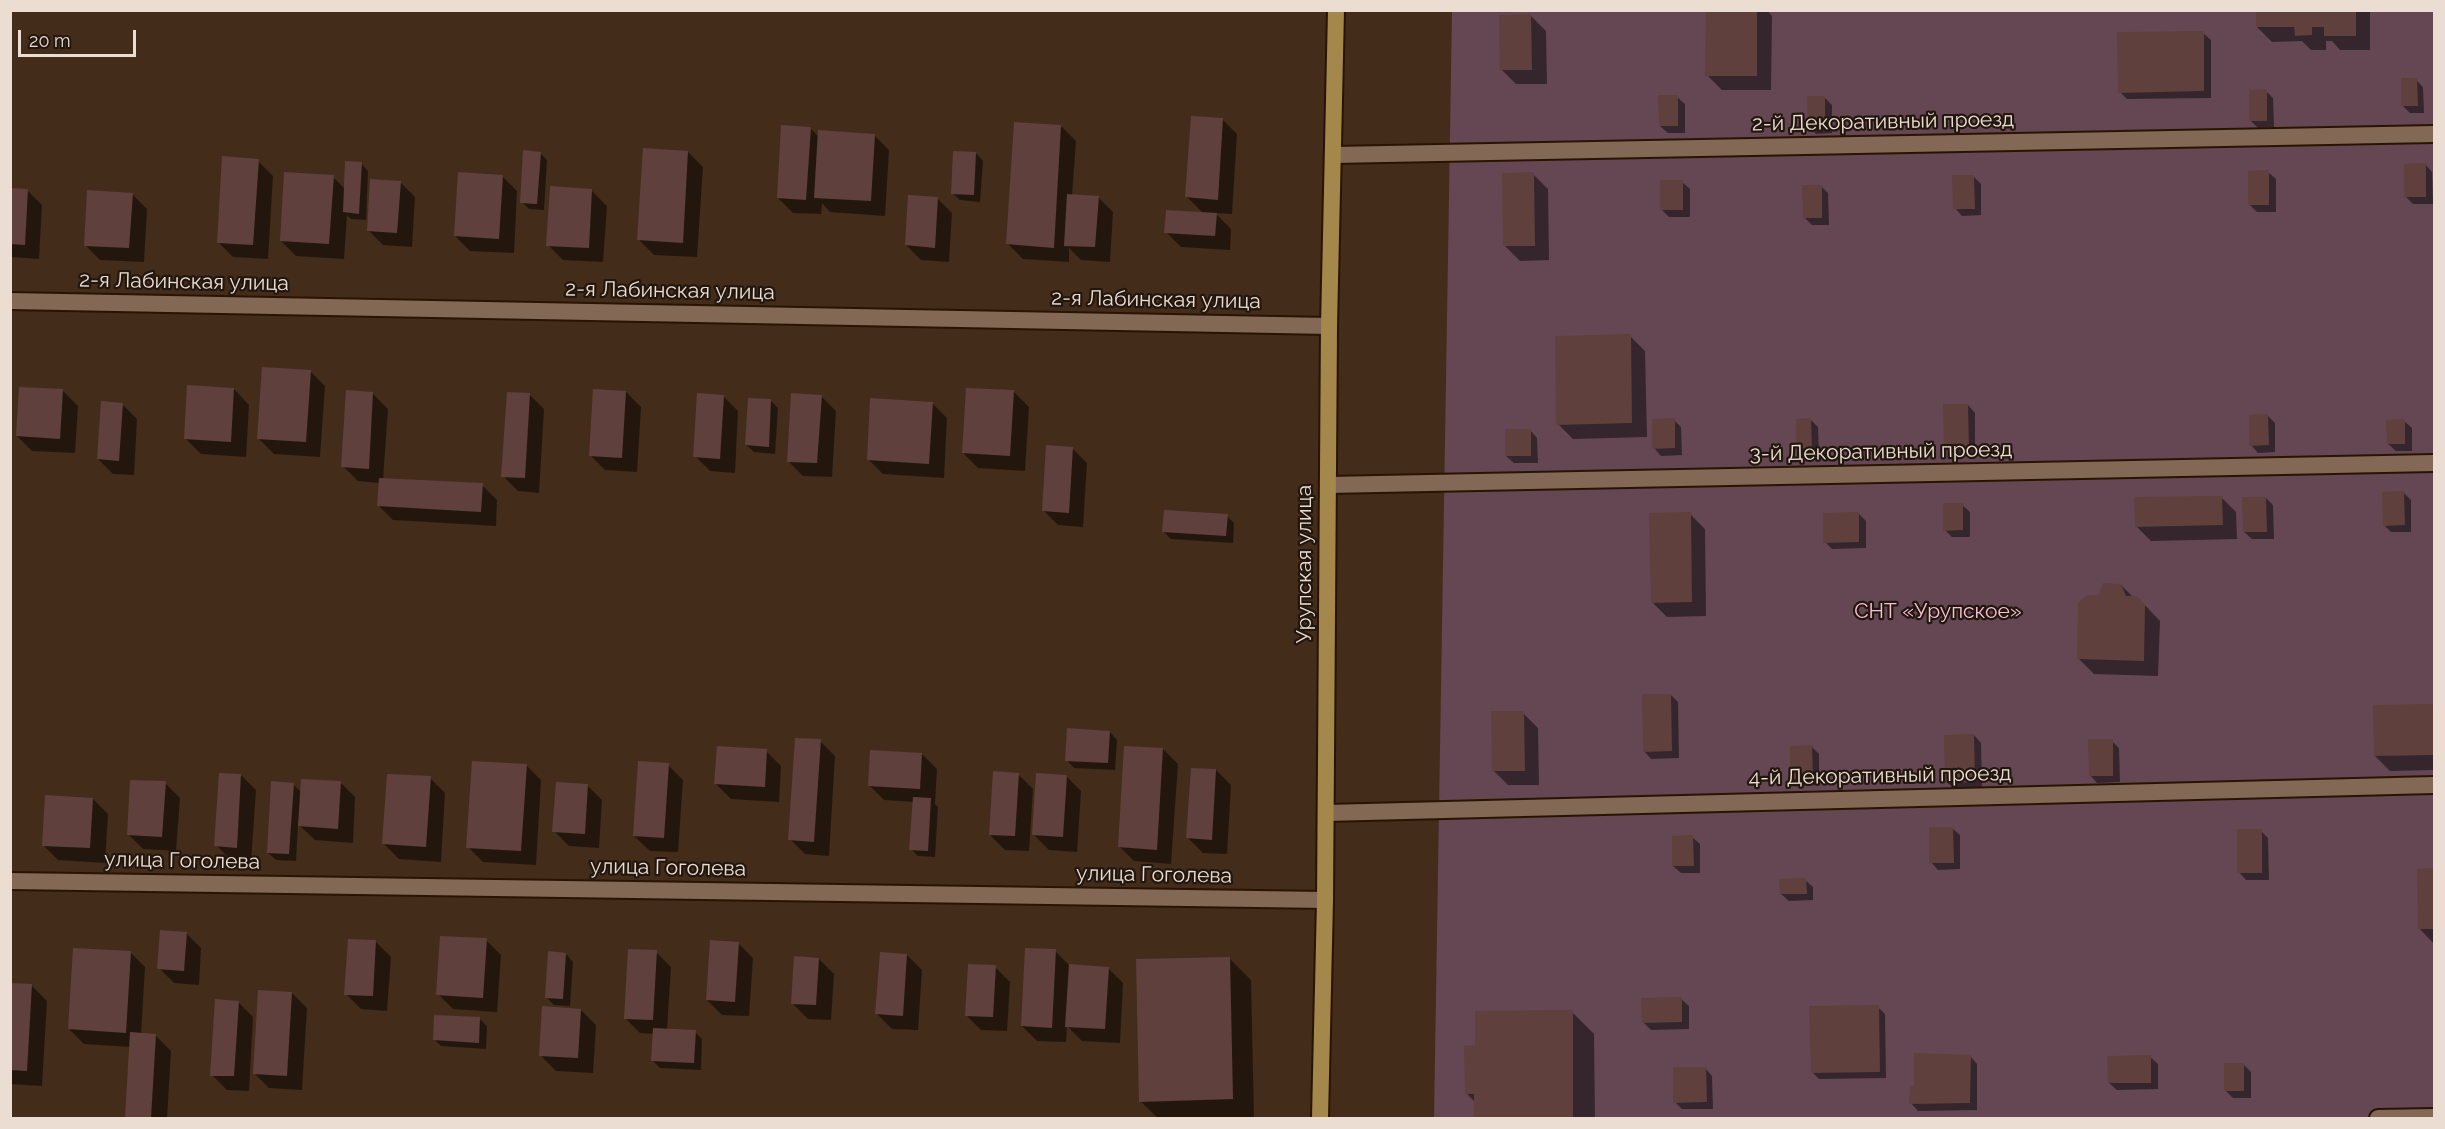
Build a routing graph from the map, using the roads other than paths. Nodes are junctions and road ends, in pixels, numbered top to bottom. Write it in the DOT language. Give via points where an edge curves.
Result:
graph roads {
  1 [pos="1336,10"];
  2 [pos="2434,134"];
  3 [pos="1333,155"];
  4 [pos="10,301"];
  5 [pos="1329,326"];
  6 [pos="2434,463"];
  7 [pos="1328,485"];
  8 [pos="2434,784"];
  9 [pos="1326,813"];
  10 [pos="10,881"];
  11 [pos="1325,900"];
  12 [pos="2434,1117"];
  13 [pos="1320,1119"];
  14 [pos="2378,1119"];
  1 -- 3 [label="main road, Урупская улица"];
  2 -- 3 [label="street, 2-й Декоративный проезд"];
  3 -- 5 [label="main road, Урупская улица"];
  4 -- 5 [label="street, 2-я Лабинская улица"];
  5 -- 7 [label="main road, Урупская улица"];
  6 -- 7 [label="street, 3-й Декоративный проезд"];
  7 -- 9 [label="main road, Урупская улица"];
  8 -- 9 [label="street, 4-й Декоративный проезд"];
  9 -- 11 [label="main road, Урупская улица"];
  10 -- 11 [label="street, улица Гоголева"];
  11 -- 13 [label="main road, Урупская улица"];
  12 -- 14 [label="street"];
}
